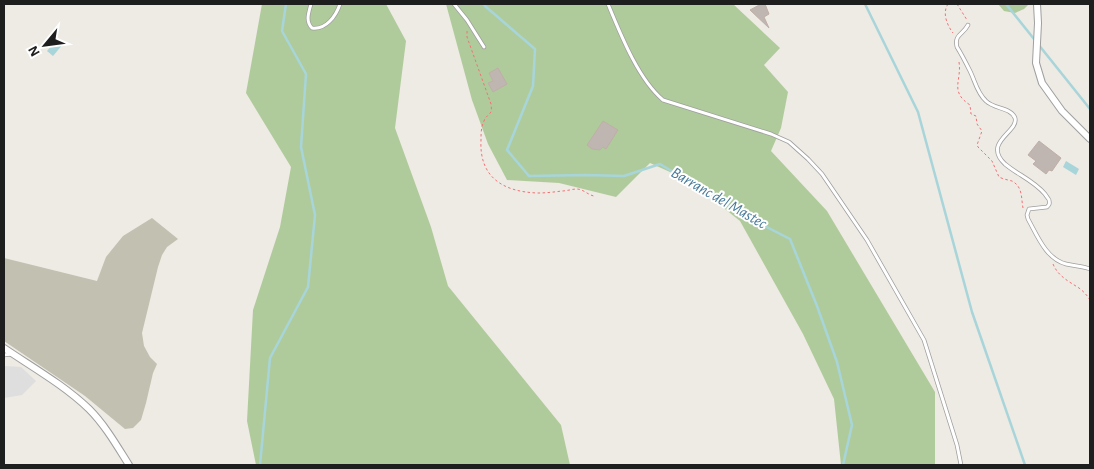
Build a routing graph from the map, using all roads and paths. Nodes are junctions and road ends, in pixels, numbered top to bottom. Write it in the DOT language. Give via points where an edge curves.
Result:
graph roads {
  1 [pos="311,4"];
  2 [pos="340,4"];
  3 [pos="454,4"];
  4 [pos="608,4"];
  5 [pos="948,4"];
  6 [pos="957,4"];
  7 [pos="1037,4"];
  8 [pos="968,25"];
  9 [pos="471,27"];
  10 [pos="956,38"];
  11 [pos="484,47"];
  12 [pos="958,49"];
  13 [pos="1090,139"];
  14 [pos="594,196"];
  15 [pos="1027,214"];
  16 [pos="1050,254"];
  17 [pos="1090,269"];
  18 [pos="1090,300"];
  19 [pos="4,348"];
  20 [pos="4,354"];
  21 [pos="12,354"];
  22 [pos="129,465"];
  23 [pos="961,465"];
  1 -- 2 [label="lane" via="308,25 316,29 335,16"];
  3 -- 9 [label="lane"];
  4 -- 23 [label="lane" via="626,46 655,94 663,100 789,142 822,174 867,240 924,340 958,445"];
  5 -- 10 [label="path" via="945,10 947,22"];
  6 -- 8 [label="path"];
  7 -- 13 [label="street" via="1036,63 1042,82 1062,111"];
  8 -- 10 [label="lane"];
  9 -- 11 [label="lane"];
  9 -- 14 [label="path" via="466,32 467,37 491,104 480,141 485,166 493,177 503,186 519,191 539,193 581,189"];
  10 -- 12 [label="lane"];
  12 -- 15 [label="path" via="956,85 982,131 977,145 992,161 999,177 1018,186 1022,192 1023,210"];
  12 -- 15 [label="lane" via="983,98 1015,117 998,146 1001,159 1041,190 1050,202 1047,207 1029,209"];
  15 -- 16 [label="lane"];
  16 -- 17 [label="lane" via="1066,264"];
  16 -- 18 [label="path" via="1056,270"];
  19 -- 21 [label="street"];
  20 -- 21 [label="lane"];
  21 -- 22 [label="street" via="90,410"];
}
